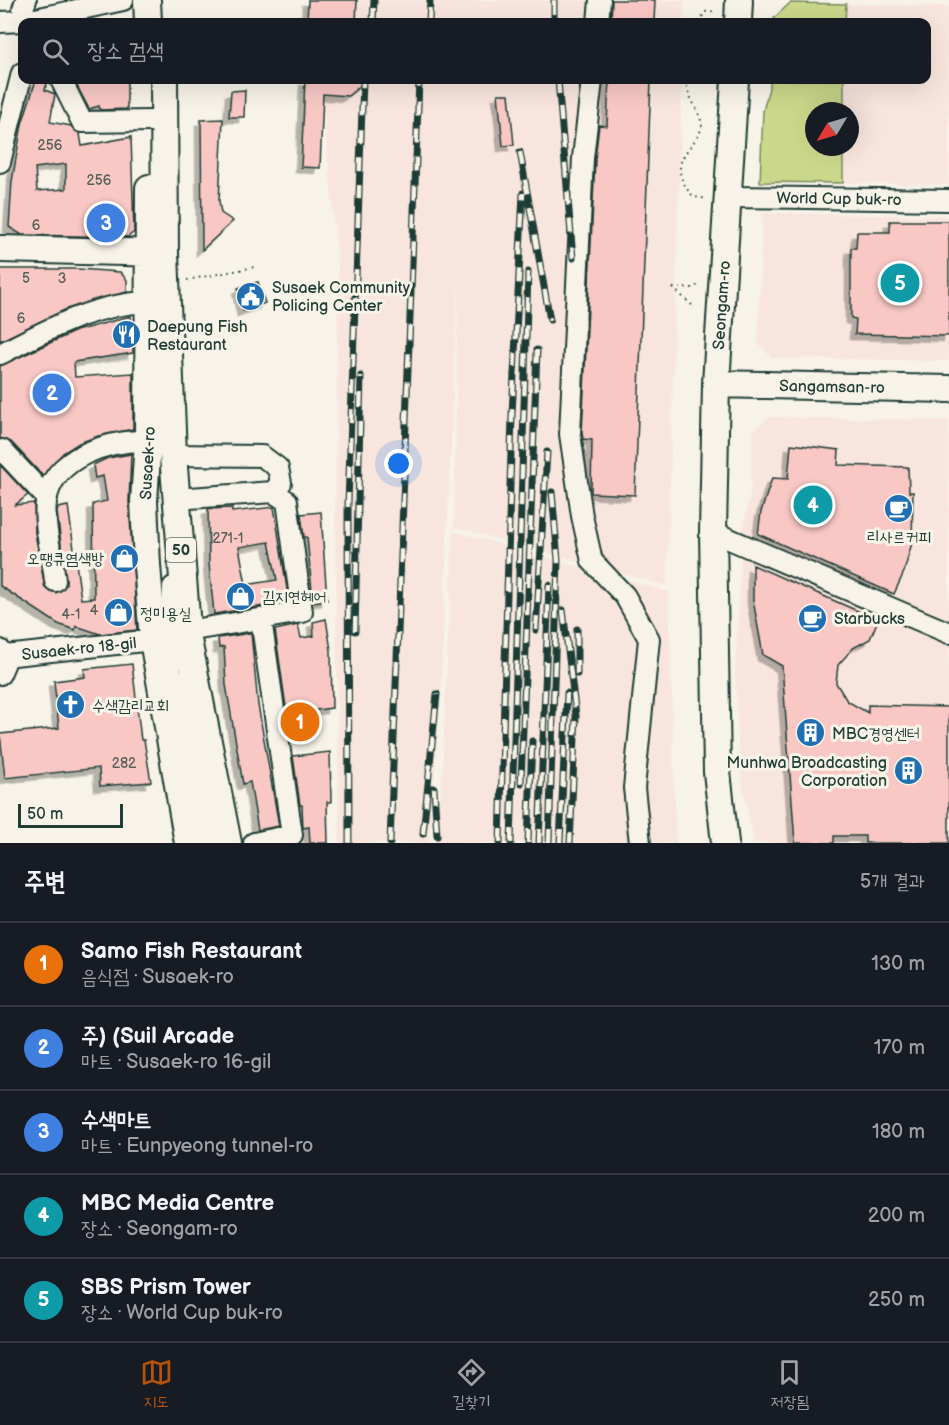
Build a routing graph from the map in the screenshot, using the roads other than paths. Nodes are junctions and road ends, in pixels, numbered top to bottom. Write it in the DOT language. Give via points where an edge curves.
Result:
graph roads {
  1 [pos="26,0"];
  2 [pos="123,0"];
  3 [pos="147,0"];
  4 [pos="162,0"];
  5 [pos="600,0"];
  6 [pos="739,0"];
  7 [pos="727,17"];
  8 [pos="25,18"];
  9 [pos="44,18"];
  10 [pos="148,18"];
  11 [pos="163,18"];
  12 [pos="598,18"];
  13 [pos="0,22"];
  14 [pos="18,22"];
  15 [pos="19,84"];
  16 [pos="63,84"];
  17 [pos="149,84"];
  18 [pos="164,84"];
  19 [pos="592,84"];
  20 [pos="734,84"];
  21 [pos="151,120"];
  22 [pos="0,162"];
  23 [pos="717,198"];
  24 [pos="949,200"];
  25 [pos="0,249"];
  26 [pos="157,253"];
  27 [pos="147,302"];
  28 [pos="0,354"];
  29 [pos="716,384"];
  30 [pos="149,385"];
  31 [pos="949,389"];
  32 [pos="148,441"];
  33 [pos="2,450"];
  34 [pos="173,455"];
  35 [pos="273,492"];
  36 [pos="47,498"];
  37 [pos="176,499"];
  38 [pos="713,532"];
  39 [pos="184,579"];
  40 [pos="55,580"];
  41 [pos="261,619"];
  42 [pos="187,631"];
  43 [pos="949,633"];
  44 [pos="153,640"];
  45 [pos="2,660"];
  46 [pos="172,753"];
  47 [pos="188,843"];
  48 [pos="209,843"];
  49 [pos="228,843"];
  50 [pos="254,843"];
  51 [pos="640,843"];
  52 [pos="725,843"];
  1 -- 8 [label="street"];
  2 -- 9 [label="street"];
  3 -- 10 [label="main road"];
  4 -- 11 [label="main road"];
  5 -- 12 [label="street"];
  6 -- 7 [label="main road"];
  13 -- 14 [label="street"];
  15 -- 22 [label="street"];
  16 -- 21 [label="street" via="82,122"];
  17 -- 21 [label="main road, Susaek-ro / 50"];
  18 -- 26 [label="main road, Susaek-ro / 50"];
  19 -- 51 [label="street" via="584,158 570,434 592,561 625,596 649,639 634,788"];
  20 -- 23 [label="main road, Seongam-ro"];
  21 -- 26 [label="main road, Susaek-ro / 50" via="148,224"];
  23 -- 24 [label="street, World Cup buk-ro"];
  23 -- 29 [label="main road, Seongam-ro"];
  25 -- 26 [label="main road"];
  26 -- 27 [label="main road, Susaek-ro / 50"];
  26 -- 34 [label="main road, Susaek-ro / 50"];
  27 -- 28 [label="street" via="96,309"];
  27 -- 30 [label="main road, Susaek-ro / 50"];
  29 -- 31 [label="main road, Sangamsan-ro"];
  29 -- 38 [label="main road, Seongam-ro"];
  30 -- 32 [label="main road, Susaek-ro / 50"];
  30 -- 46 [label="street" via="171,547 170,663 175,718"];
  32 -- 36 [label="street" via="127,441 93,449 54,481"];
  32 -- 44 [label="main road, Susaek-ro / 50" via="144,501"];
  33 -- 36 [label="street"];
  34 -- 35 [label="street, Susaek-ro" via="262,456 278,468 281,483"];
  34 -- 37 [label="main road, Susaek-ro / 50"];
  35 -- 37 [label="street, Susaek-ro"];
  35 -- 41 [label="street" via="287,501 302,612"];
  36 -- 40 [label="street"];
  37 -- 39 [label="main road, Susaek-ro / 50"];
  38 -- 43 [label="street"];
  38 -- 52 [label="main road, Seongam-ro" via="717,772"];
  39 -- 42 [label="main road, Susaek-ro / 50"];
  39 -- 48 [label="street" via="178,599 179,686"];
  41 -- 42 [label="street"];
  41 -- 50 [label="street" via="292,835"];
  42 -- 49 [label="main road, Susaek-ro / 50"];
  44 -- 45 [label="street, Susaek-ro 18-gil"];
  44 -- 46 [label="main road, Susaek-ro / 50"];
  46 -- 47 [label="main road, Susaek-ro / 50"];
}
